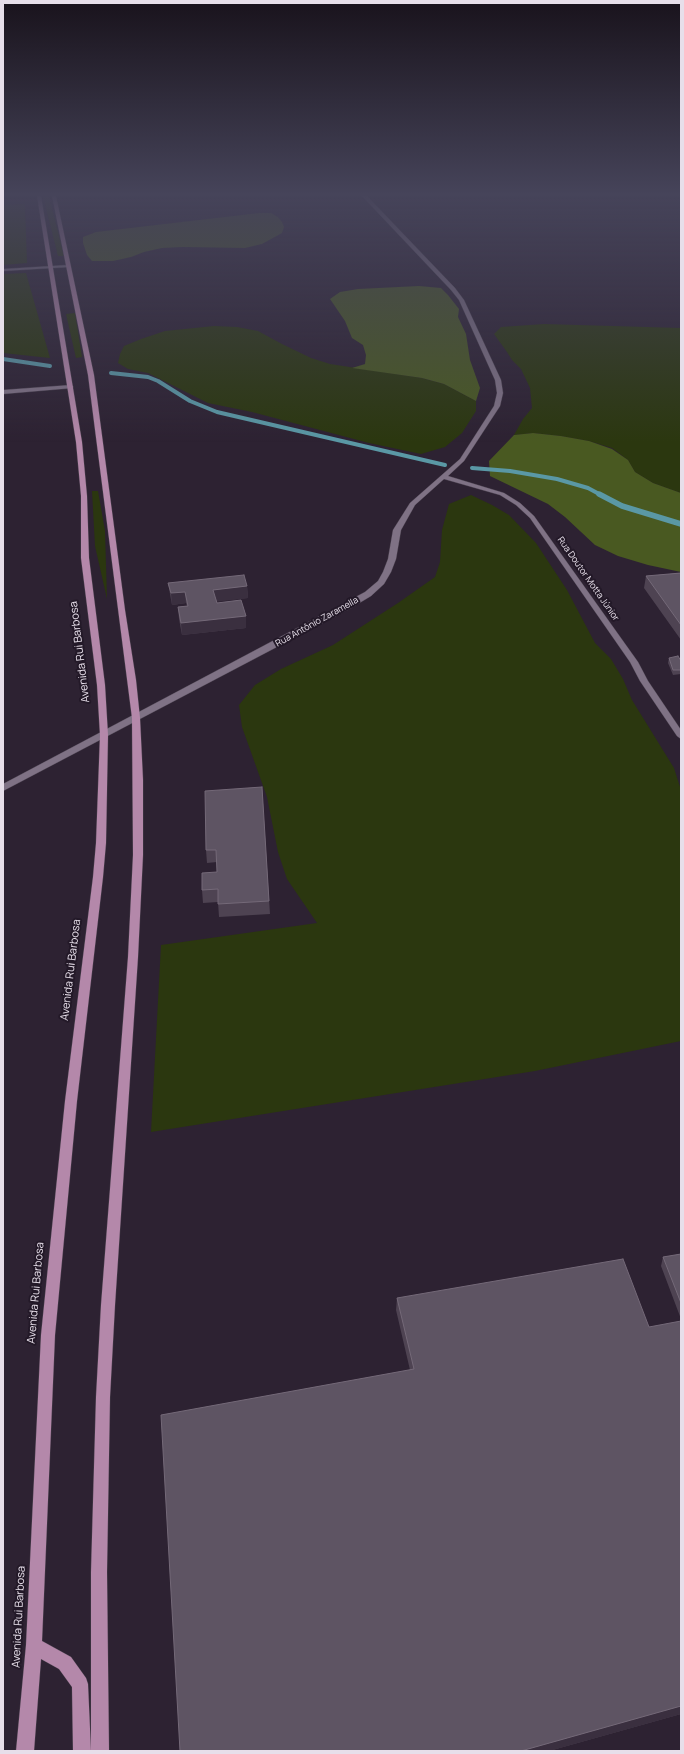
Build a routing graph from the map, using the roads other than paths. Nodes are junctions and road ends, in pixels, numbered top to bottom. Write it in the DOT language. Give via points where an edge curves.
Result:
graph roads {
  1 [pos="53,278"];
  2 [pos="71,278"];
  3 [pos="442,278"];
  4 [pos="70,387"];
  5 [pos="3,392"];
  6 [pos="444,477"];
  7 [pos="136,718"];
  8 [pos="104,735"];
  9 [pos="681,736"];
  10 [pos="3,788"];
  11 [pos="34,1645"];
  12 [pos="25,1751"];
  13 [pos="82,1751"];
  14 [pos="100,1751"];
  1 -- 4 [label="main road, Avenida Rui Barbosa"];
  2 -- 7 [label="main road" via="91,375"];
  3 -- 6 [label="street, Rua Antônio Zaramella" via="461,300 498,380 500,393 497,406 462,460"];
  4 -- 5 [label="street"];
  4 -- 8 [label="main road, Avenida Rui Barbosa" via="82,465 85,558 101,684"];
  6 -- 7 [label="street, Rua Antônio Zaramella" via="423,493 404,516 397,530 387,572 368,594"];
  6 -- 9 [label="street, Rua Doutor Motta Júnior" via="502,494 532,516 634,662"];
  7 -- 8 [label="street, Rua Antônio Zaramella"];
  7 -- 14 [label="main road" via="138,855 103,1398 99,1572"];
  8 -- 10 [label="street, Rua Antônio Zaramella"];
  8 -- 11 [label="main road, Avenida Rui Barbosa" via="100,864 70,1102 48,1335"];
  11 -- 12 [label="main road, Avenida Rui Barbosa"];
  11 -- 13 [label="main road" via="65,1663 80,1684"];
}
